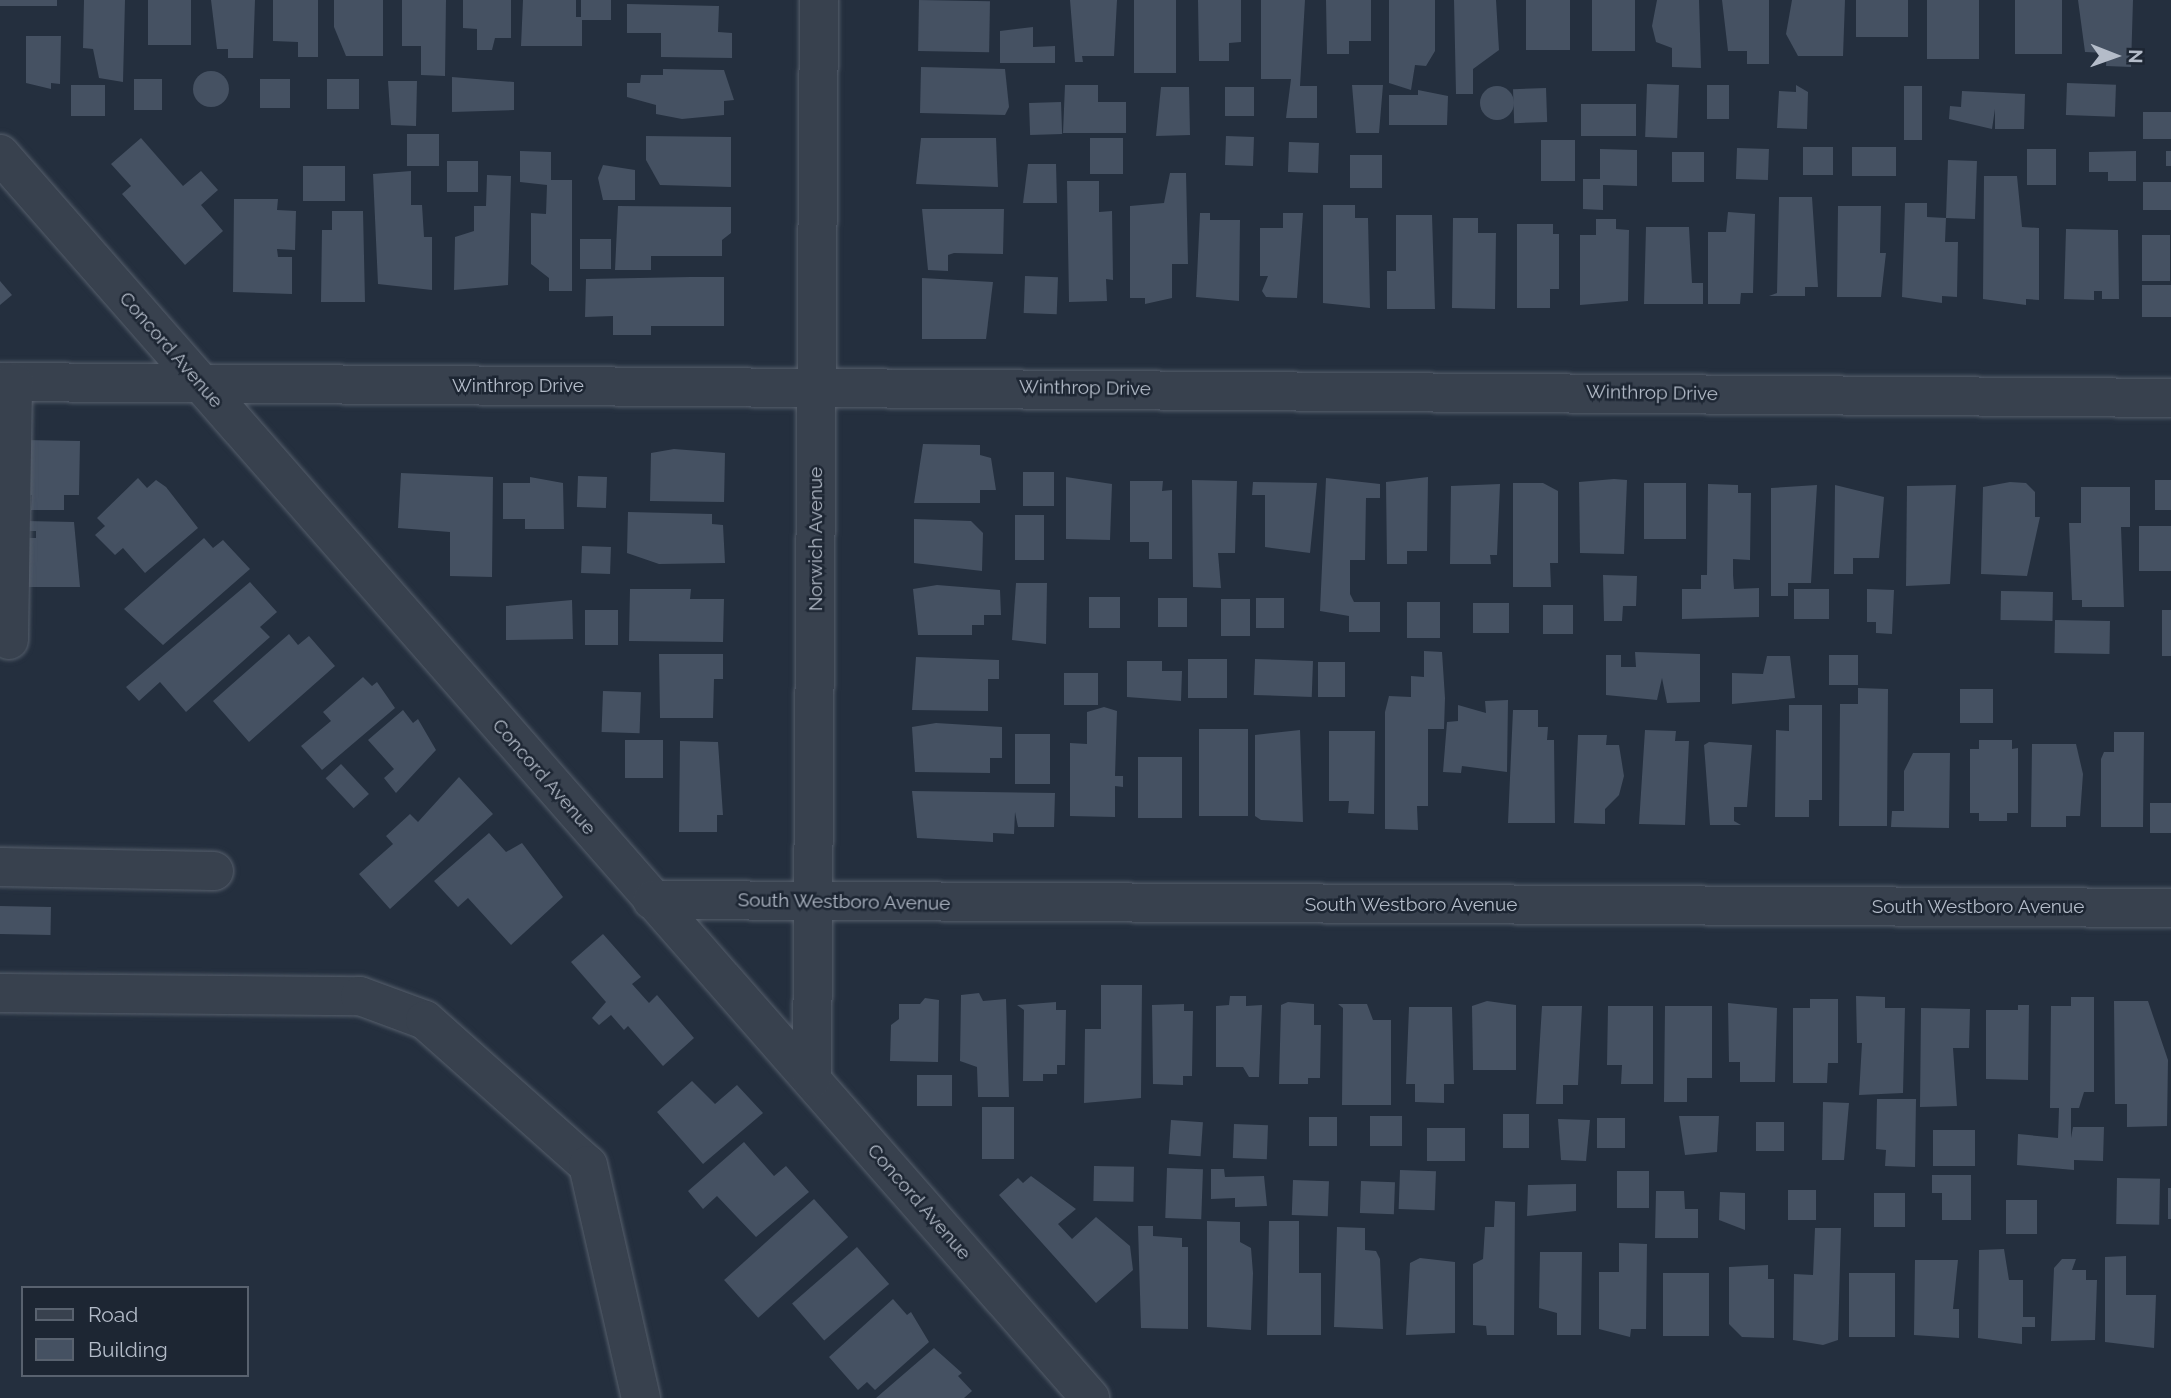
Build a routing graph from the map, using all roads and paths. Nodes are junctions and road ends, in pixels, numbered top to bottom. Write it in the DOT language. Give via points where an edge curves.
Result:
graph roads {
  1 [pos="819,0"];
  2 [pos="0,154"];
  3 [pos="6,382"];
  4 [pos="199,383"];
  5 [pos="816,386"];
  6 [pos="2171,398"];
  7 [pos="9,640"];
  8 [pos="0,867"];
  9 [pos="214,871"];
  10 [pos="652,900"];
  11 [pos="816,900"];
  12 [pos="2171,908"];
  13 [pos="0,993"];
  14 [pos="812,1079"];
  15 [pos="641,1398"];
  16 [pos="1090,1398"];
  1 -- 5 [label="street, Norwich Avenue"];
  2 -- 4 [label="street, Concord Avenue"];
  3 -- 4 [label="street, Winthrop Drive"];
  3 -- 7 [label="street"];
  4 -- 5 [label="street, Winthrop Drive"];
  4 -- 10 [label="street, Concord Avenue"];
  5 -- 6 [label="street, Winthrop Drive"];
  5 -- 11 [label="street, Norwich Avenue"];
  8 -- 9 [label="street"];
  10 -- 11 [label="street, South Westboro Avenue"];
  10 -- 14 [label="street, Concord Avenue"];
  11 -- 12 [label="street, South Westboro Avenue"];
  11 -- 14 [label="street, Norwich Avenue"];
  13 -- 15 [label="street" via="360,996 425,1020 588,1165"];
  14 -- 16 [label="street, Concord Avenue"];
}
